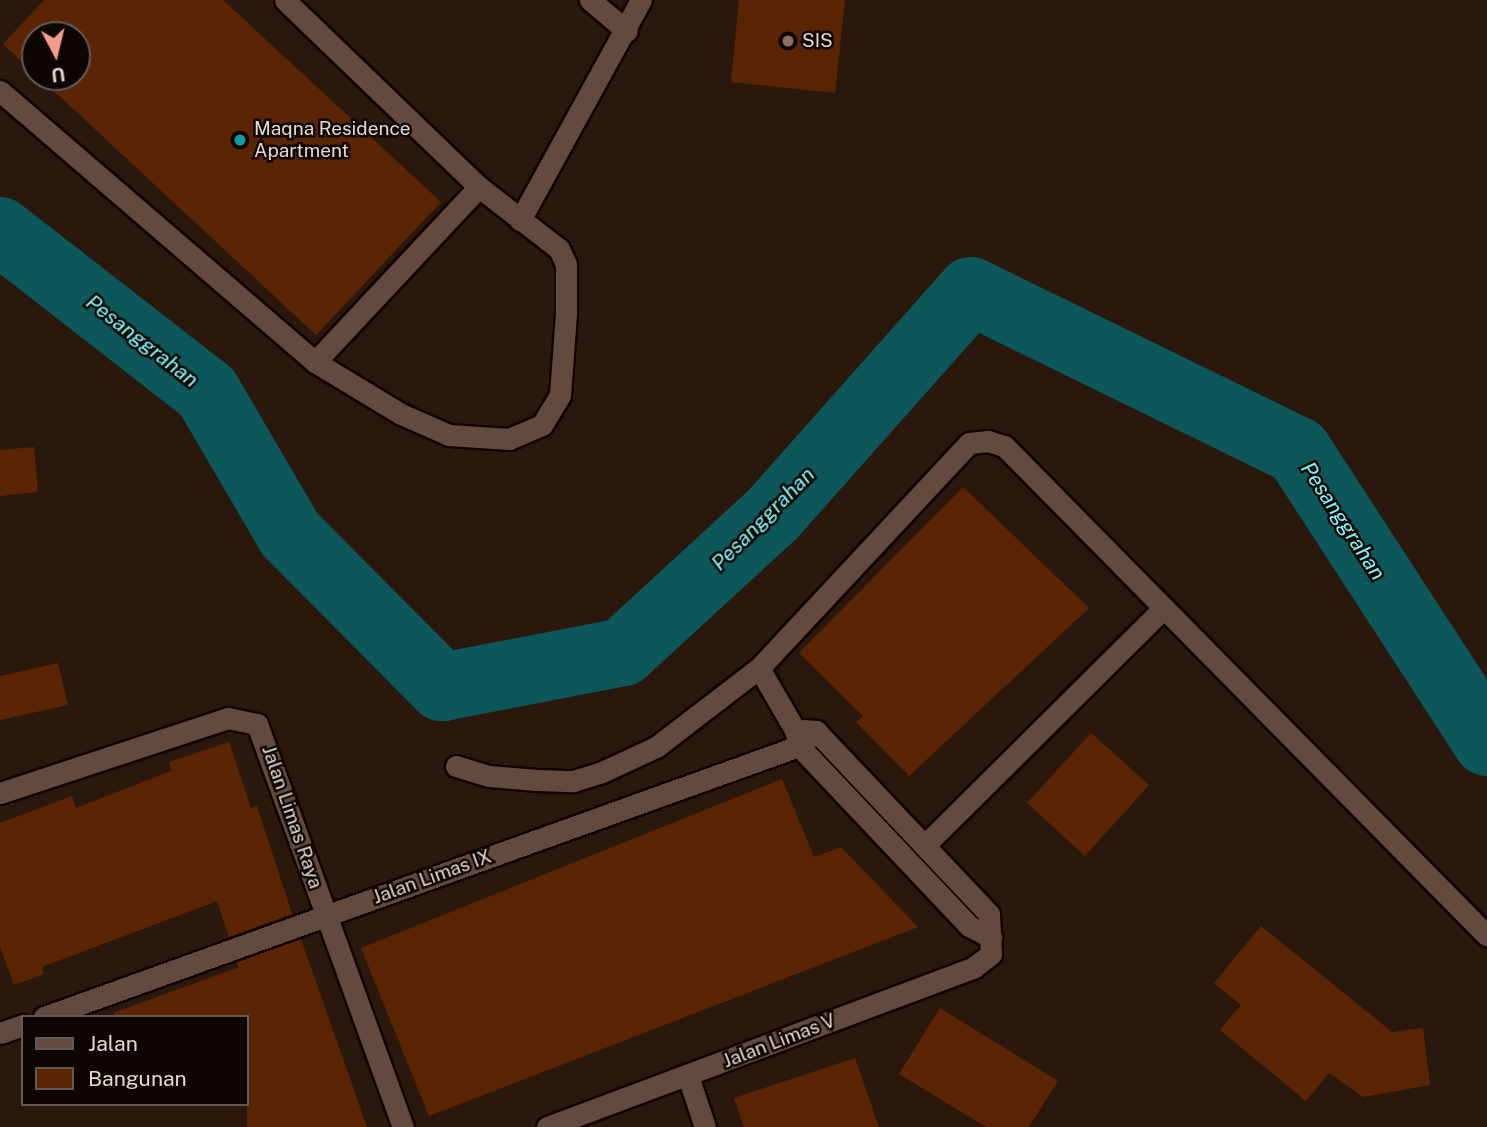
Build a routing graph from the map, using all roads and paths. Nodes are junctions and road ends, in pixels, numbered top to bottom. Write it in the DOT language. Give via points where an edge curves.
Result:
graph roads {
  1 [pos="285,0"];
  2 [pos="590,0"];
  3 [pos="641,0"];
  4 [pos="627,31"];
  5 [pos="0,91"];
  6 [pos="478,187"];
  7 [pos="520,220"];
  8 [pos="315,362"];
  9 [pos="1164,608"];
  10 [pos="759,668"];
  11 [pos="803,736"];
  12 [pos="456,766"];
  13 [pos="0,793"];
  14 [pos="926,844"];
  15 [pos="326,915"];
  16 [pos="1487,935"];
  17 [pos="991,937"];
  18 [pos="50,1015"];
  19 [pos="21,1026"];
  20 [pos="0,1033"];
  21 [pos="688,1076"];
  22 [pos="402,1127"];
  23 [pos="547,1127"];
  24 [pos="705,1127"];
  1 -- 6 [label="street"];
  2 -- 4 [label="street"];
  3 -- 4 [label="street"];
  4 -- 7 [label="street"];
  5 -- 8 [label="street"];
  6 -- 7 [label="street"];
  6 -- 8 [label="street"];
  7 -- 8 [label="street" via="559,249 566,264 560,395 542,425 509,439 449,435 401,414"];
  9 -- 10 [label="street" via="1004,446 988,441 970,443"];
  9 -- 14 [label="street"];
  9 -- 16 [label="street"];
  10 -- 11 [label="street"];
  10 -- 12 [label="street" via="656,747 573,782 489,776"];
  11 -- 14 [label="street"];
  11 -- 15 [label="street, Jalan Limas IX"];
  11 -- 17 [label="street" via="969,926"];
  13 -- 15 [label="street, Jalan Limas Raya" via="228,718 243,718 264,734"];
  14 -- 17 [label="street" via="989,914"];
  15 -- 18 [label="street, Jalan Limas IX"];
  15 -- 22 [label="street, Jalan Limas Raya"];
  17 -- 21 [label="street, Jalan Limas V" via="990,954 974,967"];
  19 -- 20 [label="street"];
  21 -- 23 [label="street, Jalan Limas V"];
  21 -- 24 [label="street"];
}
